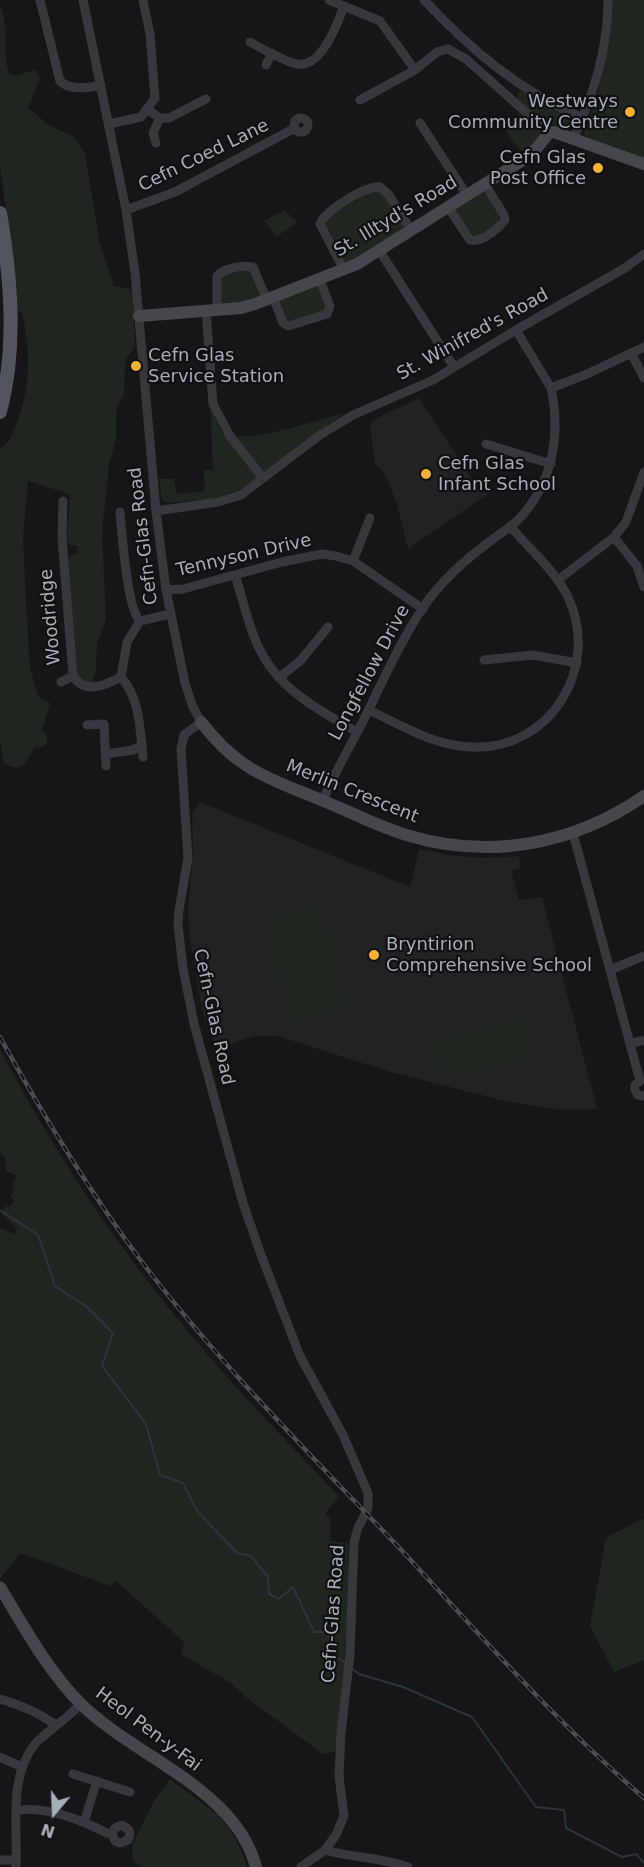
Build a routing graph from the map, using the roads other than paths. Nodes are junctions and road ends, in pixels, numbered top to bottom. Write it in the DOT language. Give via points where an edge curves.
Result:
graph roads {
  1 [pos="40,0"];
  2 [pos="83,0"];
  3 [pos="143,0"];
  4 [pos="329,0"];
  5 [pos="424,0"];
  6 [pos="608,0"];
  7 [pos="344,6"];
  8 [pos="250,42"];
  9 [pos="272,53"];
  10 [pos="266,65"];
  11 [pos="415,70"];
  12 [pos="101,85"];
  13 [pos="206,99"];
  14 [pos="360,100"];
  15 [pos="148,110"];
  16 [pos="160,118"];
  17 [pos="583,118"];
  18 [pos="420,123"];
  19 [pos="109,124"];
  20 [pos="295,128"];
  21 [pos="549,133"];
  22 [pos="568,136"];
  23 [pos="156,143"];
  24 [pos="644,164"];
  25 [pos="485,184"];
  26 [pos="467,195"];
  27 [pos="448,207"];
  28 [pos="126,210"];
  29 [pos="0,213"];
  30 [pos="411,230"];
  31 [pos="379,250"];
  32 [pos="644,254"];
  33 [pos="344,270"];
  34 [pos="320,280"];
  35 [pos="270,298"];
  36 [pos="212,310"];
  37 [pos="5,311"];
  38 [pos="139,316"];
  39 [pos="516,330"];
  40 [pos="644,347"];
  41 [pos="631,353"];
  42 [pos="454,367"];
  43 [pos="644,378"];
  44 [pos="551,388"];
  45 [pos="0,412"];
  46 [pos="486,444"];
  47 [pos="550,464"];
  48 [pos="644,472"];
  49 [pos="264,478"];
  50 [pos="63,501"];
  51 [pos="156,511"];
  52 [pos="120,512"];
  53 [pos="370,518"];
  54 [pos="510,526"];
  55 [pos="614,537"];
  56 [pos="353,561"];
  57 [pos="235,575"];
  58 [pos="558,580"];
  59 [pos="644,587"];
  60 [pos="166,590"];
  61 [pos="423,609"];
  62 [pos="170,614"];
  63 [pos="140,621"];
  64 [pos="328,627"];
  65 [pos="484,660"];
  66 [pos="577,663"];
  67 [pos="73,676"];
  68 [pos="121,677"];
  69 [pos="279,678"];
  70 [pos="61,682"];
  71 [pos="369,710"];
  72 [pos="201,722"];
  73 [pos="114,723"];
  74 [pos="104,724"];
  75 [pos="87,725"];
  76 [pos="357,732"];
  77 [pos="142,745"];
  78 [pos="106,754"];
  79 [pos="143,757"];
  80 [pos="106,766"];
  81 [pos="644,796"];
  82 [pos="322,800"];
  83 [pos="573,833"];
  84 [pos="644,956"];
  85 [pos="610,970"];
  86 [pos="644,1040"];
  87 [pos="630,1044"];
  88 [pos="642,1081"];
  89 [pos="644,1096"];
  90 [pos="0,1587"];
  91 [pos="0,1699"];
  92 [pos="81,1703"];
  93 [pos="56,1725"];
  94 [pos="0,1757"];
  95 [pos="22,1767"];
  96 [pos="73,1774"];
  97 [pos="97,1781"];
  98 [pos="130,1792"];
  99 [pos="17,1810"];
  100 [pos="84,1822"];
  101 [pos="112,1834"];
  102 [pos="325,1850"];
  103 [pos="0,1860"];
  104 [pos="16,1864"];
  105 [pos="258,1866"];
  106 [pos="301,1867"];
  107 [pos="408,1867"];
  1 -- 12 [label="street" via="60,81 68,87"];
  2 -- 12 [label="street, Cefn-Glas Road"];
  3 -- 15 [label="street" via="156,92"];
  4 -- 7 [label="street"];
  5 -- 17 [label="street" via="489,62 540,98"];
  6 -- 17 [label="street" via="601,64"];
  7 -- 9 [label="street" via="334,34 309,61 296,64"];
  7 -- 11 [label="street" via="381,21"];
  8 -- 9 [label="street"];
  9 -- 10 [label="street"];
  11 -- 14 [label="street"];
  11 -- 21 [label="street" via="442,49 454,51"];
  12 -- 19 [label="street, Cefn-Glas Road"];
  13 -- 16 [label="street" via="169,118"];
  15 -- 16 [label="street"];
  15 -- 19 [label="street" via="137,119"];
  16 -- 23 [label="street" via="153,133"];
  17 -- 22 [label="street"];
  18 -- 26 [label="street"];
  19 -- 28 [label="street, Cefn-Glas Road"];
  20 -- 28 [label="street, Cefn Coed Lane" via="174,192"];
  21 -- 22 [label="street"];
  21 -- 25 [label="street, St. Illtyd's Road" via="531,155"];
  22 -- 24 [label="street"];
  25 -- 26 [label="street, St. Illtyd's Road"];
  25 -- 27 [label="street" via="505,220 478,241 470,240"];
  26 -- 27 [label="street, St. Illtyd's Road"];
  27 -- 30 [label="street, St. Illtyd's Road"];
  28 -- 38 [label="street, Cefn-Glas Road"];
  29 -- 37 [label="main road"];
  30 -- 31 [label="street, St. Illtyd's Road"];
  30 -- 33 [label="street" via="380,187 358,194 325,215 320,225"];
  31 -- 33 [label="street, St. Illtyd's Road"];
  31 -- 42 [label="street"];
  32 -- 39 [label="street, St. Winifred's Road"];
  33 -- 34 [label="street, St. Illtyd's Road"];
  34 -- 35 [label="street, St. Illtyd's Road"];
  34 -- 35 [label="street" via="330,306 327,314 288,326"];
  35 -- 36 [label="street, St. Illtyd's Road" via="241,308"];
  35 -- 36 [label="street" via="253,267 223,270 217,276"];
  36 -- 38 [label="street, St. Illtyd's Road"];
  36 -- 49 [label="street" via="213,404 230,436"];
  37 -- 45 [label="main road" via="12,327"];
  38 -- 51 [label="street, Cefn-Glas Road"];
  39 -- 42 [label="street, St. Winifred's Road"];
  39 -- 44 [label="street, Longfellow Drive"];
  40 -- 41 [label="street"];
  41 -- 43 [label="street"];
  41 -- 44 [label="street"];
  42 -- 49 [label="street, St. Winifred's Road" via="340,422"];
  44 -- 47 [label="street, Longfellow Drive" via="555,422"];
  46 -- 47 [label="street"];
  47 -- 54 [label="street, Longfellow Drive" via="537,494"];
  48 -- 55 [label="street" via="626,522"];
  49 -- 51 [label="street, St. Winifred's Road" via="241,495"];
  50 -- 67 [label="street, Woodridge" via="62,538"];
  51 -- 60 [label="street, Cefn-Glas Road"];
  52 -- 63 [label="street" via="131,601"];
  53 -- 56 [label="street"];
  54 -- 58 [label="street"];
  54 -- 61 [label="street, Longfellow Drive" via="457,569"];
  55 -- 58 [label="street"];
  55 -- 59 [label="street" via="637,566"];
  56 -- 57 [label="street, Tennyson Drive" via="322,554"];
  56 -- 61 [label="street, Tennyson Drive"];
  57 -- 60 [label="street, Tennyson Drive"];
  57 -- 69 [label="street" via="259,648"];
  58 -- 66 [label="street" via="577,626"];
  60 -- 62 [label="street, Cefn-Glas Road"];
  61 -- 71 [label="street, Longfellow Drive" via="405,636"];
  62 -- 63 [label="street"];
  62 -- 72 [label="street, Cefn-Glas Road" via="185,683"];
  63 -- 68 [label="street" via="127,642"];
  64 -- 69 [label="street" via="301,660"];
  65 -- 66 [label="street" via="533,655"];
  66 -- 71 [label="street" via="571,685 544,722 518,738 489,746 443,743"];
  67 -- 68 [label="street, Woodridge" via="81,685 92,687"];
  67 -- 70 [label="street"];
  68 -- 77 [label="street" via="132,692"];
  69 -- 76 [label="street"];
  71 -- 76 [label="street, Longfellow Drive"];
  72 -- 82 [label="street, Merlin Crescent" via="243,765"];
  72 -- 102 [label="street, Cefn-Glas Road" via="182,740 188,847 179,918 183,968 194,1024 254,1234 300,1356 343,1435 368,1493 368,1508 354,1542 350,1660 339,1776 344,1816"];
  73 -- 74 [label="street"];
  74 -- 75 [label="street"];
  74 -- 78 [label="street"];
  76 -- 82 [label="street, Longfellow Drive"];
  77 -- 78 [label="street"];
  77 -- 79 [label="street"];
  78 -- 80 [label="street"];
  81 -- 83 [label="street, Merlin Crescent" via="604,821"];
  82 -- 83 [label="street, Merlin Crescent" via="408,836 453,845 505,848"];
  83 -- 85 [label="street"];
  84 -- 85 [label="street"];
  85 -- 87 [label="street"];
  86 -- 87 [label="street"];
  87 -- 88 [label="street"];
  88 -- 89 [label="street" via="635,1085 635,1090"];
  90 -- 92 [label="street, Heol Pen-y-Fai" via="40,1653"];
  91 -- 93 [label="street" via="20,1704"];
  92 -- 93 [label="street"];
  92 -- 105 [label="street, Heol Pen-y-Fai" via="114,1732 216,1802 242,1835"];
  93 -- 95 [label="street" via="35,1745"];
  94 -- 95 [label="street"];
  95 -- 99 [label="street"];
  96 -- 97 [label="street"];
  97 -- 98 [label="street"];
  97 -- 100 [label="street"];
  99 -- 100 [label="street" via="66,1815"];
  99 -- 104 [label="street"];
  100 -- 101 [label="street"];
  102 -- 106 [label="street, Cefn-Glas Road"];
  102 -- 107 [label="street"];
  103 -- 104 [label="street"];
}
